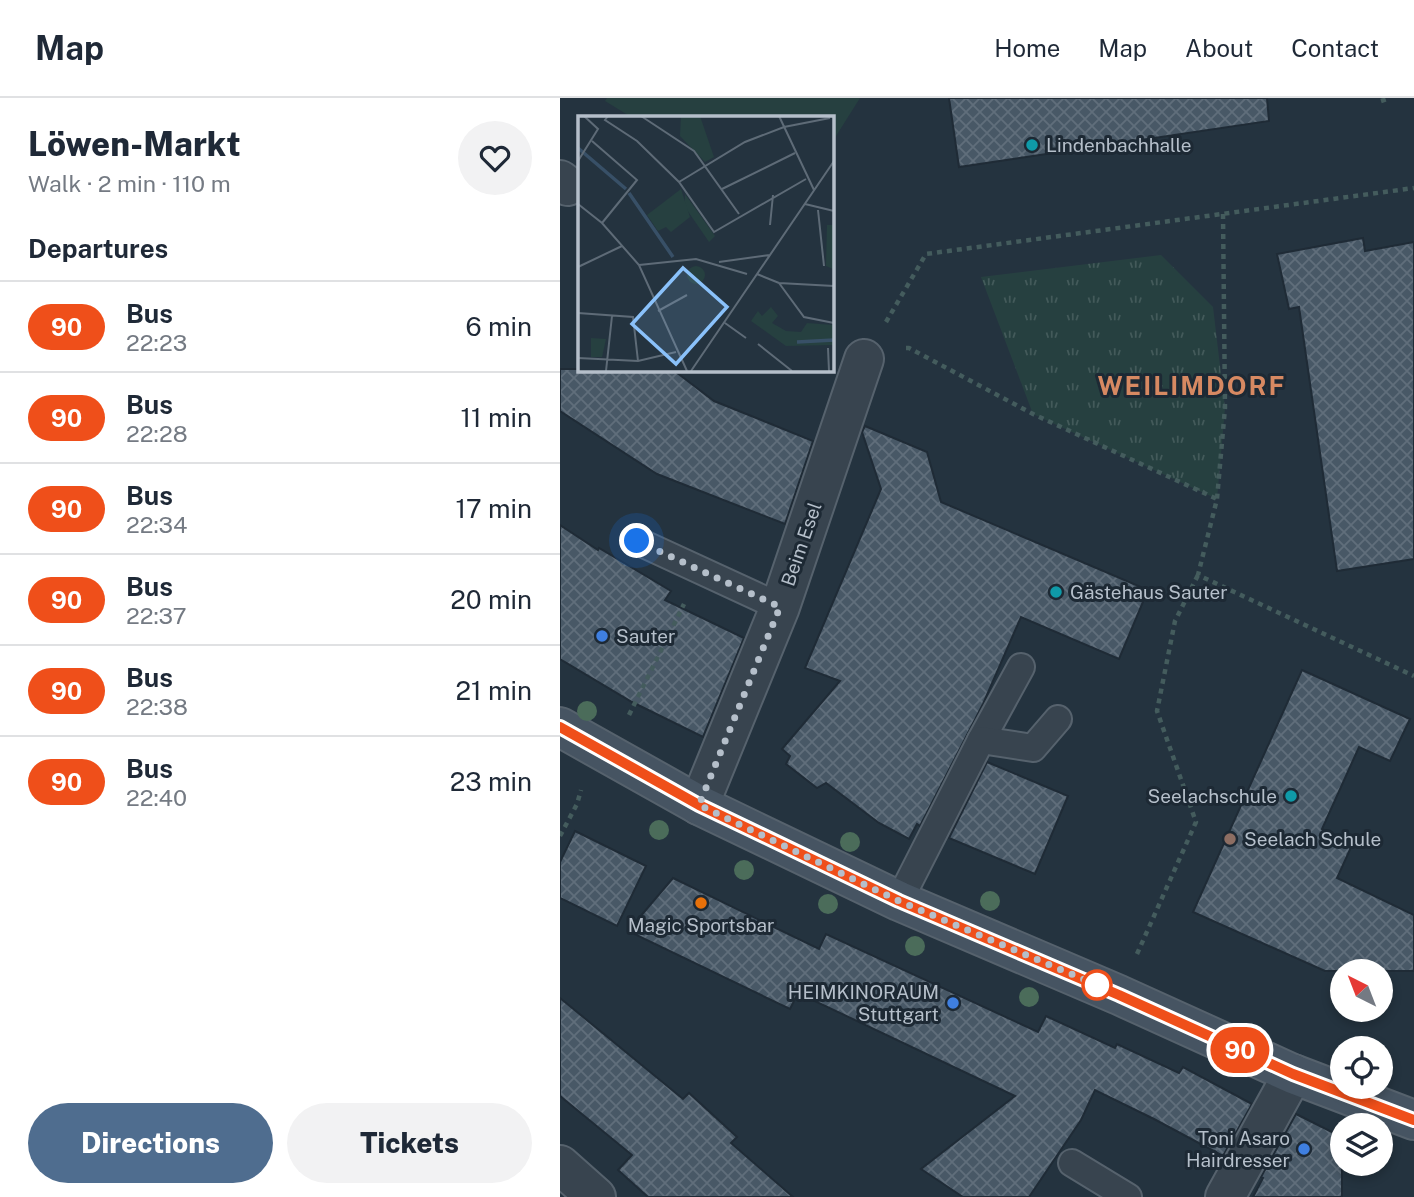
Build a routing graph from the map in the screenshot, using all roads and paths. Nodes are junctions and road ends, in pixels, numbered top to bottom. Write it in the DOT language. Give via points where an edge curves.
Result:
graph roads {
  1 [pos="1390,98"];
  2 [pos="1381,101"];
  3 [pos="1414,188"];
  4 [pos="1223,214"];
  5 [pos="864,359"];
  6 [pos="1217,499"];
  7 [pos="637,541"];
  8 [pos="701,569"];
  9 [pos="1198,575"];
  10 [pos="780,607"];
  11 [pos="1021,667"];
  12 [pos="1414,676"];
  13 [pos="1058,719"];
  14 [pos="560,727"];
  15 [pos="981,740"];
  16 [pos="610,754"];
  17 [pos="699,805"];
  18 [pos="899,901"];
  19 [pos="1119,995"];
  20 [pos="1293,1074"];
  21 [pos="1414,1120"];
  22 [pos="1072,1163"];
  23 [pos="560,1165"];
  24 [pos="596,1197"];
  25 [pos="1128,1197"];
  26 [pos="1225,1197"];
  1 -- 2 [label="path"];
  3 -- 4 [label="path"];
  4 -- 5 [label="path" via="926,254"];
  4 -- 6 [label="path" via="1225,408"];
  5 -- 6 [label="path" via="909,348 1033,414"];
  5 -- 10 [label="street, Beim Esel"];
  6 -- 9 [label="path"];
  7 -- 8 [label="lane"];
  8 -- 10 [label="lane"];
  8 -- 16 [label="path"];
  9 -- 12 [label="path"];
  9 -- 19 [label="path" via="1175,621 1157,711 1196,822"];
  10 -- 17 [label="street, Beim Esel"];
  11 -- 15 [label="lane"];
  13 -- 15 [label="lane" via="1033,748"];
  14 -- 16 [label="main road"];
  15 -- 18 [label="lane"];
  16 -- 17 [label="main road"];
  17 -- 18 [label="main road"];
  18 -- 19 [label="main road"];
  19 -- 20 [label="main road"];
  20 -- 21 [label="main road"];
  20 -- 26 [label="street"];
  22 -- 25 [label="lane"];
  23 -- 24 [label="street"];
}
